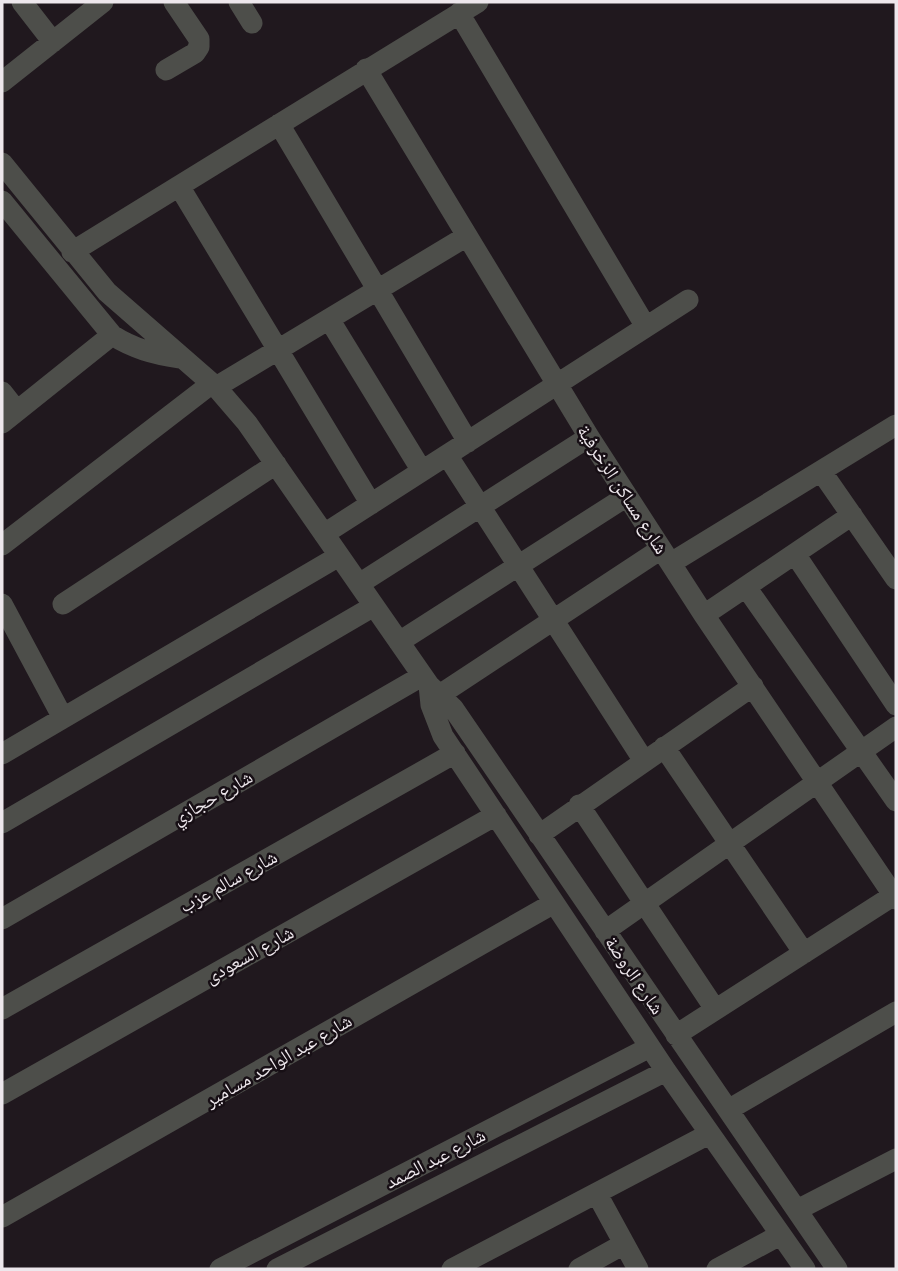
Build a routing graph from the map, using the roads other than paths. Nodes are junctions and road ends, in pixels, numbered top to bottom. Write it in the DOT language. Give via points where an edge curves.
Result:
graph roads {
  1 [pos="22,2"];
  2 [pos="103,2"];
  3 [pos="174,2"];
  4 [pos="239,2"];
  5 [pos="468,7"];
  6 [pos="252,23"];
  7 [pos="53,42"];
  8 [pos="366,69"];
  9 [pos="166,70"];
  10 [pos="2,82"];
  11 [pos="279,124"];
  12 [pos="2,163"];
  13 [pos="179,186"];
  14 [pos="2,201"];
  15 [pos="467,236"];
  16 [pos="72,252"];
  17 [pos="377,290"];
  18 [pos="688,300"];
  19 [pos="329,319"];
  20 [pos="646,327"];
  21 [pos="112,335"];
  22 [pos="278,350"];
  23 [pos="179,358"];
  24 [pos="557,384"];
  25 [pos="214,386"];
  26 [pos="2,391"];
  27 [pos="10,417"];
  28 [pos="896,425"];
  29 [pos="589,437"];
  30 [pos="468,442"];
  31 [pos="447,455"];
  32 [pos="276,464"];
  33 [pos="422,471"];
  34 [pos="821,471"];
  35 [pos="627,496"];
  36 [pos="371,504"];
  37 [pos="480,506"];
  38 [pos="852,515"];
  39 [pos="324,534"];
  40 [pos="2,545"];
  41 [pos="794,554"];
  42 [pos="340,556"];
  43 [pos="666,556"];
  44 [pos="519,565"];
  45 [pos="896,579"];
  46 [pos="359,584"];
  47 [pos="746,587"];
  48 [pos="2,604"];
  49 [pos="63,604"];
  50 [pos="374,606"];
  51 [pos="704,615"];
  52 [pos="554,620"];
  53 [pos="399,642"];
  54 [pos="431,685"];
  55 [pos="753,686"];
  56 [pos="896,705"];
  57 [pos="63,718"];
  58 [pos="896,727"];
  59 [pos="664,747"];
  60 [pos="861,751"];
  61 [pos="455,753"];
  62 [pos="2,754"];
  63 [pos="644,761"];
  64 [pos="819,782"];
  65 [pos="896,801"];
  66 [pos="579,805"];
  67 [pos="495,815"];
  68 [pos="2,823"];
  69 [pos="539,835"];
  70 [pos="730,843"];
  71 [pos="895,897"];
  72 [pos="554,903"];
  73 [pos="644,903"];
  74 [pos="2,919"];
  75 [pos="605,931"];
  76 [pos="804,953"];
  77 [pos="2,1009"];
  78 [pos="715,1009"];
  79 [pos="896,1012"];
  80 [pos="676,1035"];
  81 [pos="650,1048"];
  82 [pos="666,1071"];
  83 [pos="2,1094"];
  84 [pos="728,1110"];
  85 [pos="709,1134"];
  86 [pos="896,1158"];
  87 [pos="597,1194"];
  88 [pos="797,1210"];
  89 [pos="2,1217"];
  90 [pos="780,1235"];
  91 [pos="624,1244"];
  92 [pos="484,1262"];
  93 [pos="220,1269"];
  94 [pos="277,1269"];
  95 [pos="452,1269"];
  96 [pos="579,1269"];
  97 [pos="638,1269"];
  98 [pos="717,1269"];
  99 [pos="805,1269"];
  100 [pos="837,1269"];
  1 -- 7 [label="street"];
  2 -- 7 [label="street"];
  3 -- 9 [label="street" via="199,47"];
  4 -- 6 [label="street"];
  5 -- 8 [label="street"];
  5 -- 20 [label="street"];
  7 -- 10 [label="street"];
  8 -- 11 [label="street"];
  8 -- 15 [label="street, شارع مساكن الزخرفية"];
  11 -- 13 [label="street"];
  11 -- 17 [label="street"];
  12 -- 16 [label="street, شارع الروضة"];
  13 -- 16 [label="street"];
  13 -- 22 [label="street"];
  14 -- 21 [label="street, شارع الروضة"];
  15 -- 17 [label="street"];
  15 -- 24 [label="street, شارع مساكن الزخرفية"];
  16 -- 23 [label="street, شارع الروضة" via="123,308"];
  17 -- 19 [label="street"];
  17 -- 30 [label="street"];
  18 -- 20 [label="street"];
  19 -- 22 [label="street"];
  19 -- 33 [label="street"];
  20 -- 24 [label="street"];
  21 -- 23 [label="street, شارع الروضة" via="130,347"];
  21 -- 27 [label="street"];
  22 -- 25 [label="street"];
  22 -- 36 [label="street"];
  23 -- 25 [label="street, شارع الروضة"];
  24 -- 29 [label="street, شارع مساكن الزخرفية"];
  24 -- 30 [label="street"];
  25 -- 32 [label="street, شارع الروضة"];
  25 -- 40 [label="street"];
  26 -- 27 [label="street"];
  28 -- 34 [label="street, شارع حجازي"];
  29 -- 35 [label="street, شارع مساكن الزخرفية"];
  29 -- 37 [label="street"];
  30 -- 31 [label="street"];
  31 -- 33 [label="street"];
  31 -- 37 [label="street"];
  32 -- 39 [label="street, شارع الروضة"];
  32 -- 49 [label="street"];
  33 -- 36 [label="street"];
  34 -- 38 [label="street"];
  34 -- 43 [label="street, شارع حجازي"];
  35 -- 43 [label="street, شارع مساكن الزخرفية"];
  35 -- 44 [label="street"];
  36 -- 39 [label="street"];
  37 -- 44 [label="street"];
  37 -- 46 [label="street"];
  38 -- 41 [label="street"];
  38 -- 45 [label="street"];
  39 -- 42 [label="street, شارع الروضة"];
  41 -- 47 [label="street"];
  41 -- 56 [label="street"];
  42 -- 46 [label="street, شارع الروضة"];
  42 -- 57 [label="street"];
  43 -- 51 [label="street, شارع مساكن الزخرفية"];
  43 -- 52 [label="street, شارع حجازي"];
  44 -- 52 [label="street"];
  44 -- 53 [label="street"];
  46 -- 50 [label="street, شارع الروضة"];
  47 -- 51 [label="street"];
  47 -- 60 [label="street"];
  48 -- 57 [label="street"];
  50 -- 53 [label="street, شارع الروضة"];
  50 -- 68 [label="street"];
  51 -- 55 [label="street, شارع مساكن الزخرفية"];
  52 -- 54 [label="street, شارع حجازي"];
  52 -- 63 [label="street"];
  53 -- 54 [label="street, شارع الروضة"];
  54 -- 61 [label="street, شارع الروضة" via="436,721"];
  54 -- 69 [label="street, شارع الروضة" via="453,708"];
  54 -- 74 [label="street, شارع حجازي"];
  55 -- 59 [label="street"];
  55 -- 64 [label="street, شارع مساكن الزخرفية"];
  57 -- 62 [label="street"];
  58 -- 60 [label="street"];
  59 -- 63 [label="street"];
  59 -- 70 [label="street"];
  60 -- 64 [label="street"];
  60 -- 65 [label="street"];
  61 -- 67 [label="street, شارع الروضة"];
  61 -- 77 [label="street, شارع سالم عزب"];
  63 -- 66 [label="street"];
  64 -- 70 [label="street"];
  64 -- 71 [label="street, شارع مساكن الزخرفية"];
  66 -- 69 [label="street"];
  66 -- 73 [label="street"];
  67 -- 72 [label="street, شارع الروضة"];
  67 -- 83 [label="street, شارع السعودى"];
  69 -- 75 [label="street, شارع الروضة"];
  70 -- 73 [label="street"];
  70 -- 76 [label="street"];
  71 -- 76 [label="street"];
  72 -- 81 [label="street, شارع الروضة"];
  72 -- 89 [label="street, شارع عبد الواحد مسامير"];
  73 -- 75 [label="street"];
  73 -- 78 [label="street"];
  75 -- 80 [label="street, شارع الروضة"];
  76 -- 78 [label="street"];
  78 -- 80 [label="street"];
  79 -- 84 [label="street"];
  80 -- 84 [label="street, شارع الروضة"];
  81 -- 82 [label="street, شارع الروضة"];
  81 -- 93 [label="street, شارع عبد الصمد"];
  82 -- 85 [label="street, شارع الروضة"];
  82 -- 94 [label="street, شارع عبد الصمد"];
  84 -- 88 [label="street, شارع الروضة"];
  85 -- 87 [label="street"];
  85 -- 90 [label="street, شارع الروضة"];
  86 -- 88 [label="street"];
  87 -- 91 [label="street"];
  87 -- 92 [label="street"];
  88 -- 100 [label="street, شارع الروضة"];
  90 -- 98 [label="street"];
  90 -- 99 [label="street, شارع الروضة"];
  91 -- 96 [label="street"];
  91 -- 97 [label="street"];
  92 -- 95 [label="street"];
}
